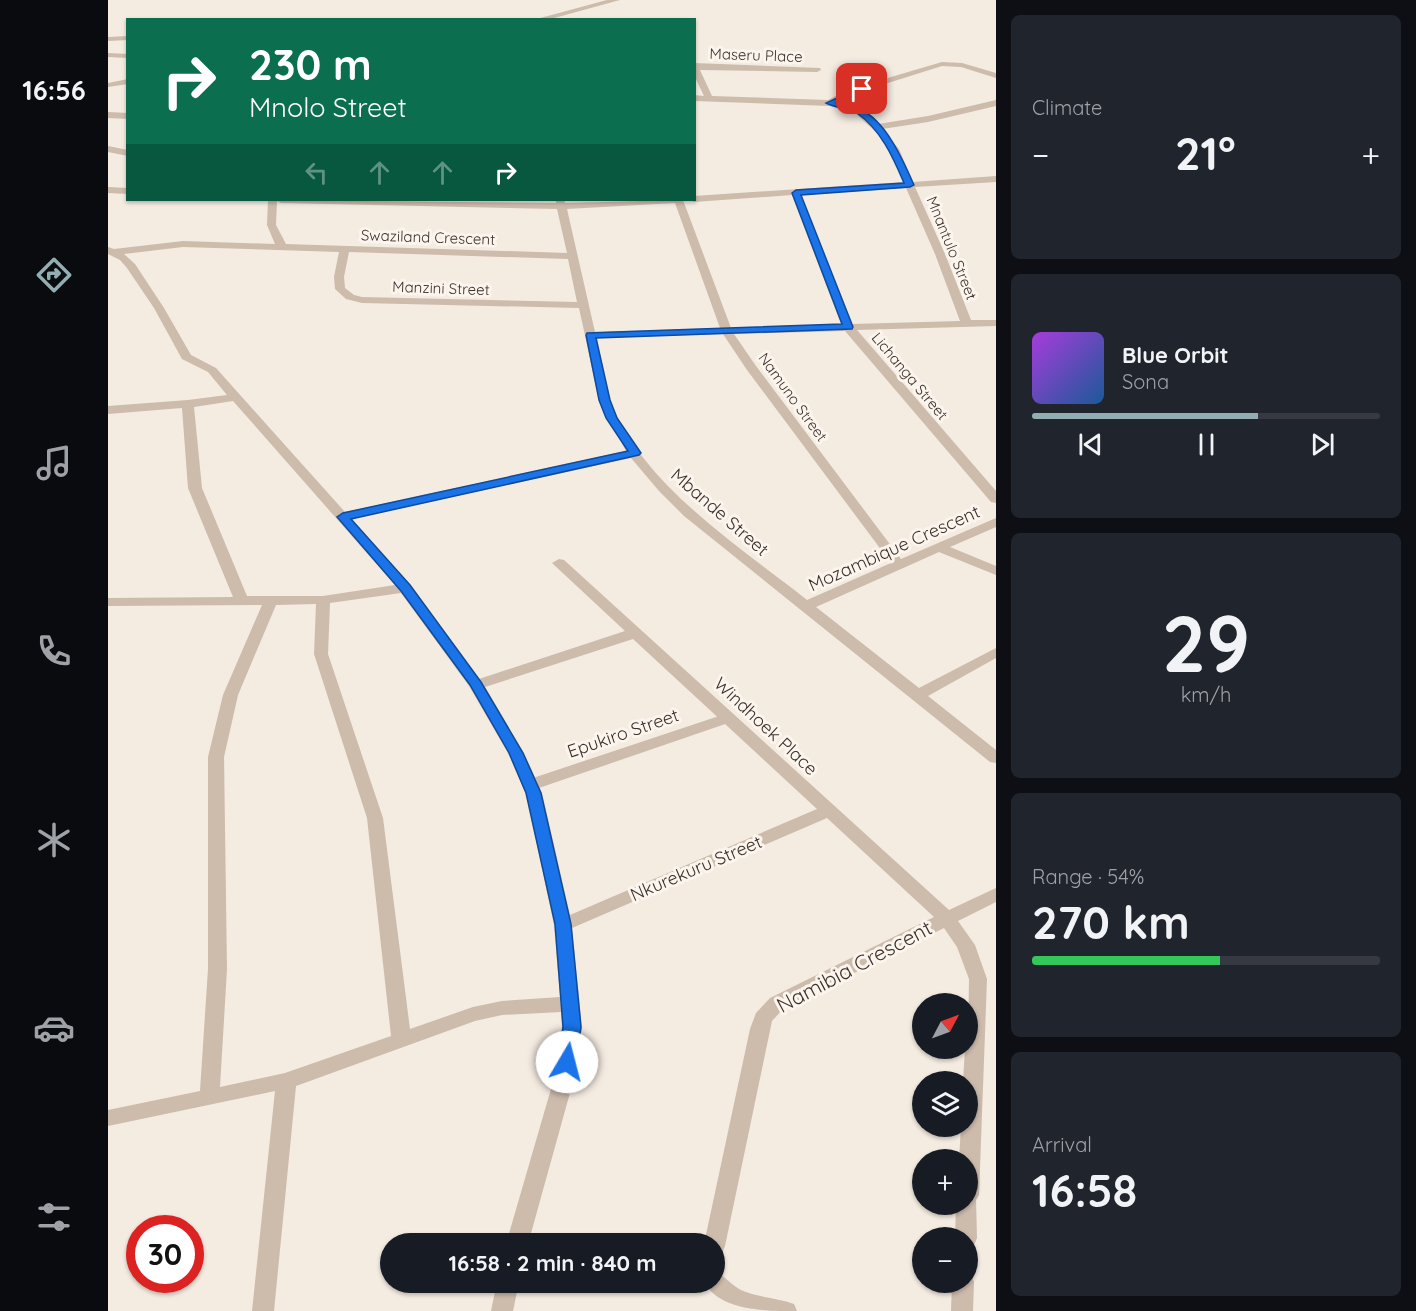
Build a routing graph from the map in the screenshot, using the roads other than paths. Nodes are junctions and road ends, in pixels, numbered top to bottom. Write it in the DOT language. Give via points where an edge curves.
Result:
graph roads {
  1 [pos="616,0"];
  2 [pos="544,18"];
  3 [pos="126,38"];
  4 [pos="108,39"];
  5 [pos="108,55"];
  6 [pos="126,56"];
  7 [pos="696,66"];
  8 [pos="817,70"];
  9 [pos="996,76"];
  10 [pos="697,77"];
  11 [pos="126,81"];
  12 [pos="108,85"];
  13 [pos="696,98"];
  14 [pos="709,99"];
  15 [pos="830,103"];
  16 [pos="996,103"];
  17 [pos="108,115"];
  18 [pos="126,116"];
  19 [pos="876,127"];
  20 [pos="996,179"];
  21 [pos="910,185"];
  22 [pos="108,190"];
  23 [pos="126,191"];
  24 [pos="796,193"];
  25 [pos="696,199"];
  26 [pos="273,201"];
  27 [pos="374,201"];
  28 [pos="639,201"];
  29 [pos="678,201"];
  30 [pos="561,203"];
  31 [pos="283,247"];
  32 [pos="345,249"];
  33 [pos="111,251"];
  34 [pos="573,256"];
  35 [pos="584,305"];
  36 [pos="966,323"];
  37 [pos="996,323"];
  38 [pos="848,327"];
  39 [pos="726,330"];
  40 [pos="591,335"];
  41 [pos="235,398"];
  42 [pos="188,404"];
  43 [pos="108,410"];
  44 [pos="635,453"];
  45 [pos="996,499"];
  46 [pos="343,517"];
  47 [pos="996,522"];
  48 [pos="938,546"];
  49 [pos="559,563"];
  50 [pos="898,564"];
  51 [pos="996,571"];
  52 [pos="405,588"];
  53 [pos="323,600"];
  54 [pos="242,601"];
  55 [pos="108,602"];
  56 [pos="270,602"];
  57 [pos="806,606"];
  58 [pos="635,633"];
  59 [pos="996,652"];
  60 [pos="476,685"];
  61 [pos="918,695"];
  62 [pos="728,718"];
  63 [pos="996,758"];
  64 [pos="530,785"];
  65 [pos="829,811"];
  66 [pos="996,894"];
  67 [pos="946,918"];
  68 [pos="563,924"];
  69 [pos="571,1004"];
  70 [pos="401,1039"];
  71 [pos="286,1081"];
  72 [pos="209,1096"];
  73 [pos="108,1118"];
  74 [pos="970,1149"];
  75 [pos="520,1233"];
  76 [pos="717,1233"];
  77 [pos="725,1292"];
  78 [pos="506,1293"];
  79 [pos="963,1293"];
  80 [pos="263,1311"];
  81 [pos="502,1311"];
  82 [pos="786,1311"];
  83 [pos="962,1311"];
  1 -- 2 [label="street"];
  3 -- 4 [label="street"];
  5 -- 6 [label="street"];
  7 -- 8 [label="street, Maseru Place"];
  9 -- 15 [label="street" via="949,63 850,92"];
  10 -- 14 [label="street, Maseru Place"];
  11 -- 12 [label="street"];
  13 -- 14 [label="street"];
  14 -- 15 [label="street"];
  15 -- 19 [label="street, Mnantulo Street" via="858,111"];
  16 -- 19 [label="street" via="918,122"];
  17 -- 18 [label="street"];
  19 -- 21 [label="street, Mnantulo Street" via="894,149"];
  20 -- 21 [label="street"];
  21 -- 24 [label="street"];
  21 -- 36 [label="street, Mnantulo Street"];
  22 -- 23 [label="street"];
  24 -- 25 [label="street"];
  24 -- 38 [label="street, Lichanga Street"];
  26 -- 31 [label="street" via="270,225"];
  27 -- 30 [label="street"];
  28 -- 30 [label="street"];
  29 -- 39 [label="street, Namuno Street"];
  30 -- 34 [label="street, Mbande Street"];
  31 -- 32 [label="street, Swaziland Crescent"];
  31 -- 33 [label="street, Swaziland Crescent" via="183,244"];
  32 -- 34 [label="street, Swaziland Crescent"];
  32 -- 35 [label="street, Manzini Street" via="339,283 350,297 378,301"];
  33 -- 41 [label="street" via="131,266 186,357 212,370"];
  34 -- 35 [label="street, Mbande Street"];
  35 -- 40 [label="street, Mbande Street"];
  36 -- 37 [label="street"];
  36 -- 38 [label="street"];
  38 -- 39 [label="street"];
  38 -- 45 [label="street, Lichanga Street"];
  39 -- 40 [label="street"];
  39 -- 50 [label="street, Namuno Street"];
  40 -- 44 [label="street, Mbande Street" via="605,400"];
  41 -- 42 [label="street"];
  41 -- 46 [label="street"];
  42 -- 43 [label="street"];
  42 -- 54 [label="street" via="195,488"];
  44 -- 46 [label="street"];
  44 -- 57 [label="street, Mbande Street" via="655,481 689,513"];
  46 -- 52 [label="street"];
  47 -- 48 [label="street, Mozambique Crescent"];
  48 -- 50 [label="street, Mozambique Crescent"];
  48 -- 51 [label="street"];
  49 -- 58 [label="street, Windhoek Place"];
  50 -- 57 [label="street, Mozambique Crescent"];
  52 -- 53 [label="street"];
  52 -- 60 [label="street"];
  53 -- 56 [label="street"];
  53 -- 70 [label="street" via="321,654 375,818"];
  54 -- 55 [label="street"];
  54 -- 56 [label="street"];
  56 -- 72 [label="street" via="264,624 238,675 217,747 220,950"];
  57 -- 61 [label="street, Mbande Street"];
  58 -- 60 [label="street"];
  58 -- 62 [label="street, Windhoek Place"];
  59 -- 61 [label="street"];
  60 -- 64 [label="street"];
  61 -- 63 [label="street, Mbande Street"];
  62 -- 64 [label="street, Epukiro Street"];
  62 -- 65 [label="street, Windhoek Place"];
  64 -- 68 [label="street"];
  65 -- 67 [label="street, Windhoek Place"];
  65 -- 68 [label="street, Nkurekuru Street"];
  66 -- 67 [label="street, Namibia Crescent"];
  67 -- 74 [label="street, Windhoek Place" via="966,945 978,979"];
  67 -- 76 [label="street, Namibia Crescent" via="777,1003 763,1018"];
  68 -- 69 [label="street"];
  69 -- 70 [label="street" via="502,1008"];
  69 -- 75 [label="street" via="567,1062"];
  70 -- 71 [label="street"];
  71 -- 72 [label="street"];
  71 -- 80 [label="street"];
  72 -- 73 [label="street"];
  77 -- 82 [label="street" via="756,1305"];
  78 -- 81 [label="street"];
  79 -- 83 [label="street"];
}
